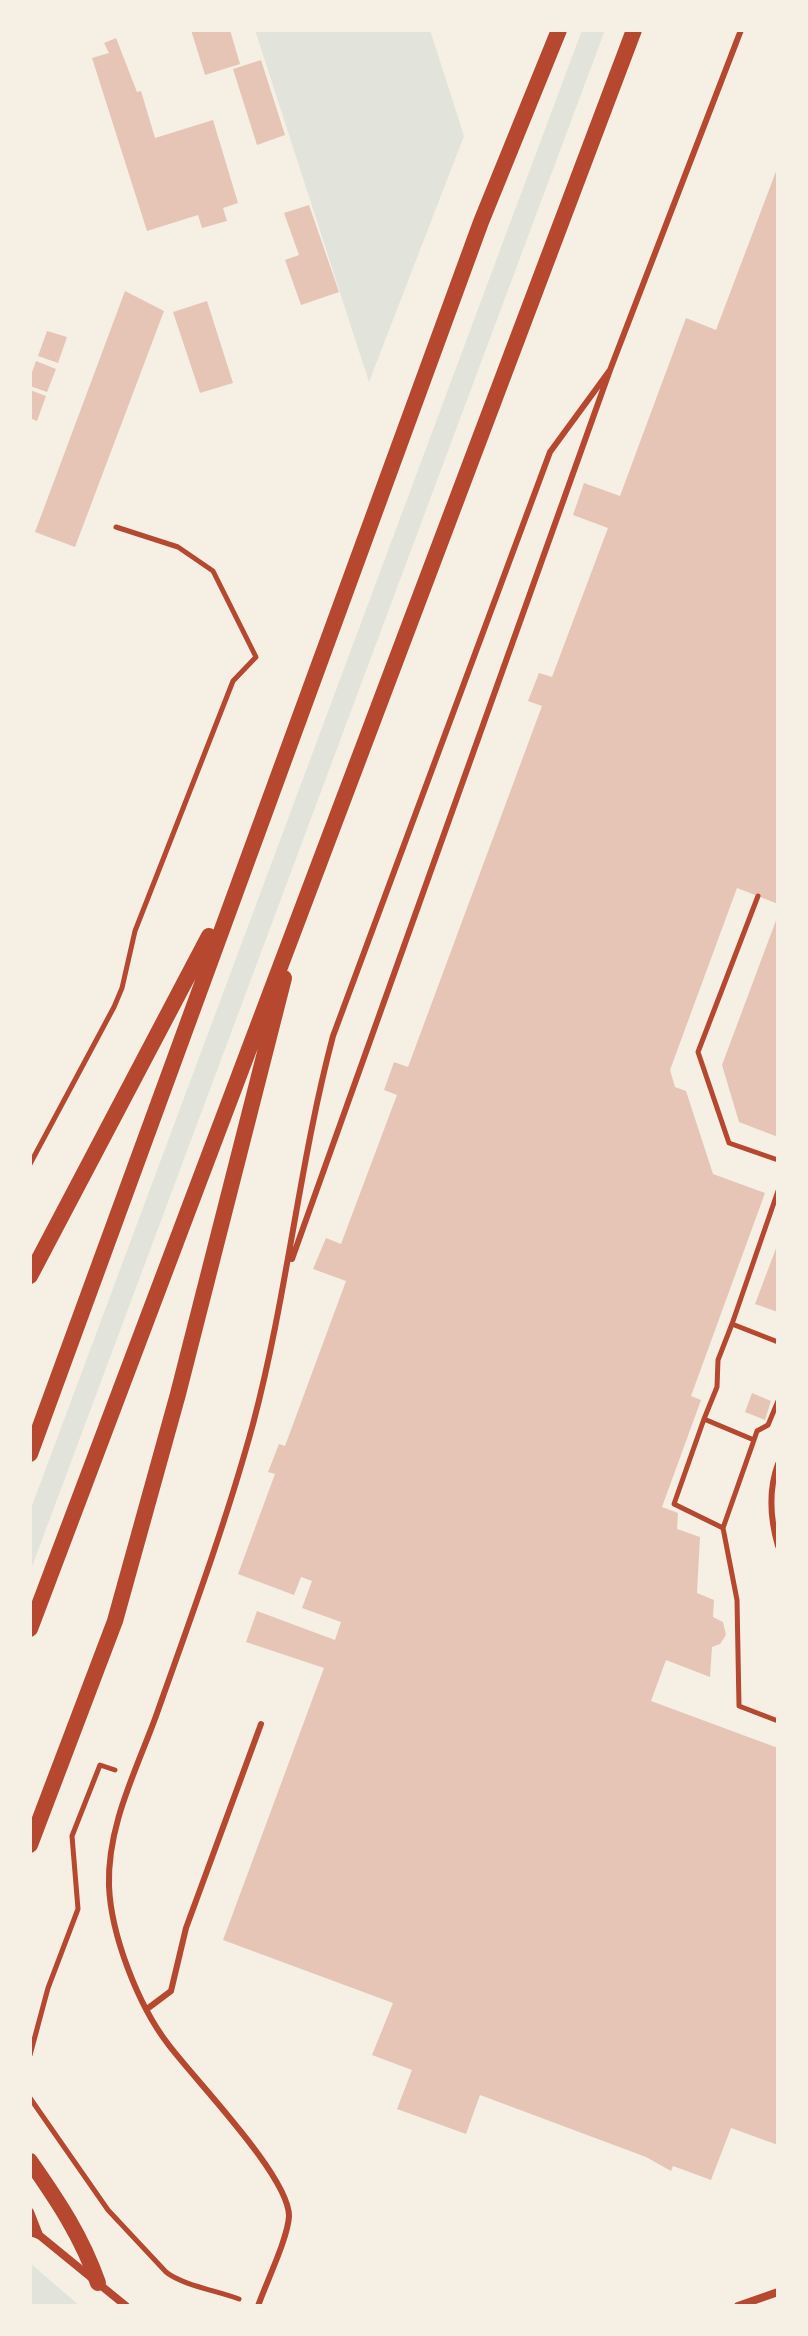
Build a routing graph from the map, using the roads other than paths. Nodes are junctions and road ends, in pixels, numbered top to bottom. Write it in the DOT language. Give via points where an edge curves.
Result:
graph roads {
  1 [pos="559,30"];
  2 [pos="634,30"];
  3 [pos="741,30"];
  4 [pos="610,370"];
  5 [pos="238,881"];
  6 [pos="307,892"];
  7 [pos="286,1274"];
  8 [pos="30,1276"];
  9 [pos="30,1454"];
  10 [pos="778,1464"];
  11 [pos="778,1546"];
  12 [pos="30,1629"];
  13 [pos="261,1724"];
  14 [pos="30,1845"];
  15 [pos="147,2009"];
  16 [pos="30,2161"];
  17 [pos="30,2212"];
  18 [pos="35,2233"];
  19 [pos="98,2283"];
  20 [pos="778,2292"];
  21 [pos="126,2306"];
  22 [pos="258,2306"];
  23 [pos="738,2306"];
  1 -- 5 [label="main road" via="481,222"];
  2 -- 6 [label="main road"];
  3 -- 4 [label="lane"];
  4 -- 7 [label="lane"];
  4 -- 7 [label="lane" via="550,452 333,1036"];
  5 -- 8 [label="main road"];
  5 -- 9 [label="main road"];
  6 -- 12 [label="main road"];
  6 -- 14 [label="main road" via="115,1621"];
  7 -- 15 [label="lane" via="236,1482 110,1845 109,1897 125,1960"];
  10 -- 11 [label="lane" via="770,1509"];
  13 -- 15 [label="lane" via="186,1928 171,1991"];
  15 -- 22 [label="lane" via="166,2042 277,2180 287,2203 287,2226"];
  16 -- 19 [label="main road" via="65,2211"];
  17 -- 18 [label="street"];
  18 -- 19 [label="street"];
  19 -- 21 [label="street"];
  20 -- 23 [label="street"];
}
